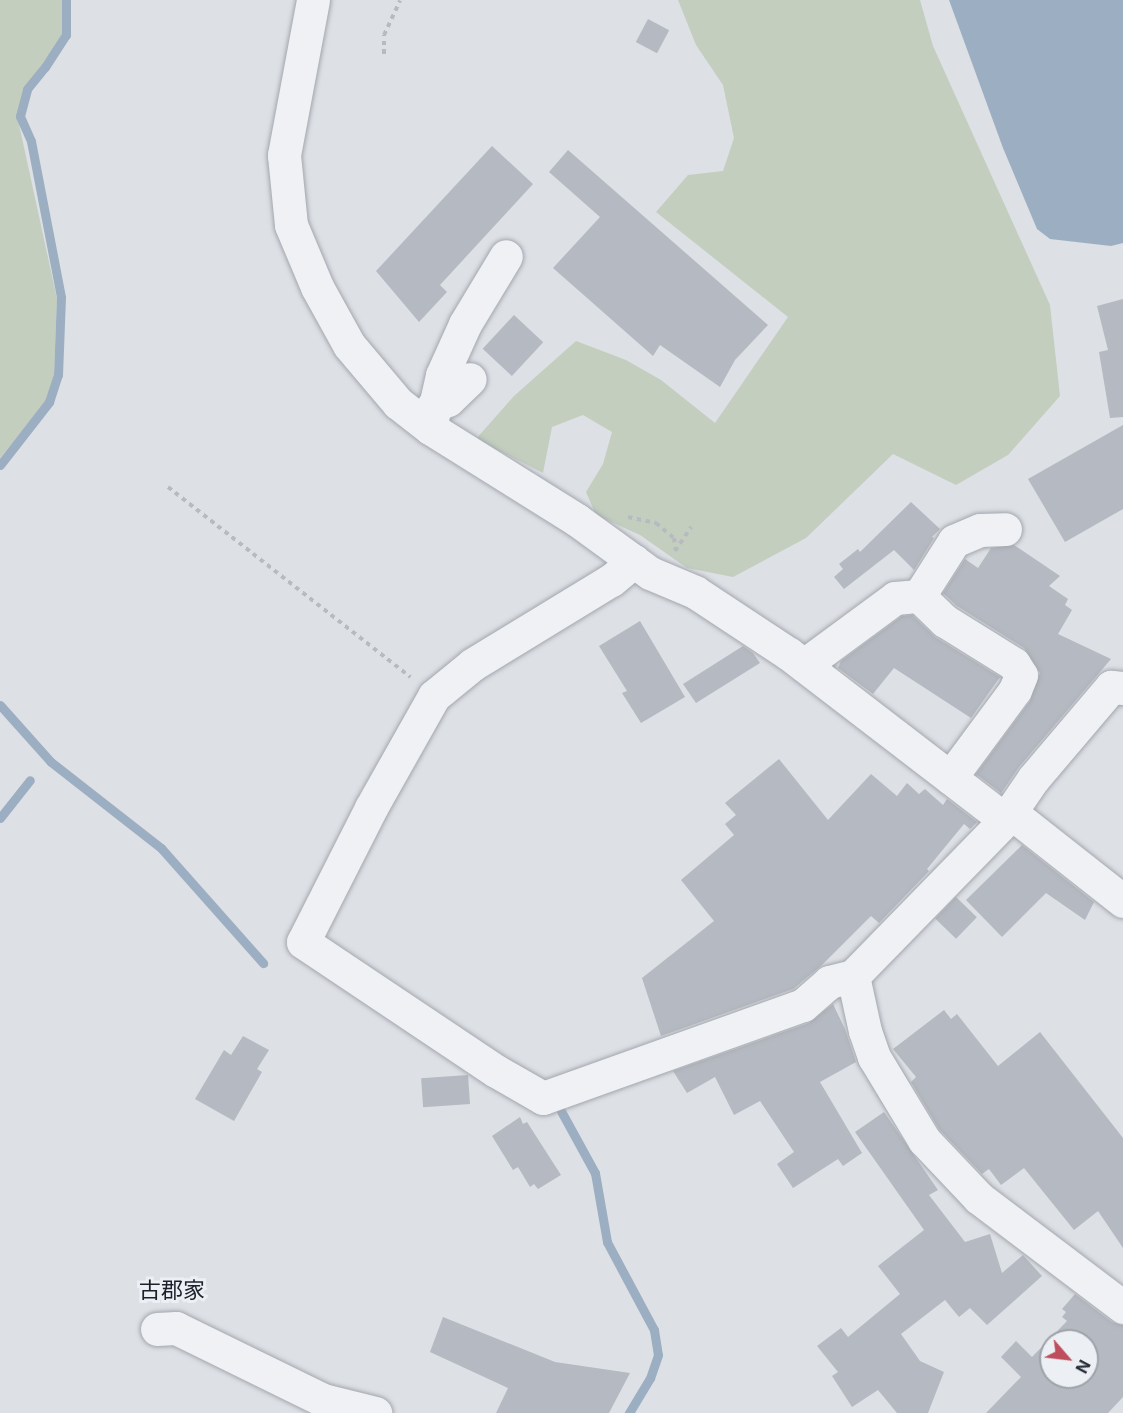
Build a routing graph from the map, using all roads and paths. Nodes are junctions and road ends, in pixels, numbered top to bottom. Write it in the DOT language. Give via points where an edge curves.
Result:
graph roads {
  1 [pos="313,0"];
  2 [pos="400,0"];
  3 [pos="384,54"];
  4 [pos="506,255"];
  5 [pos="470,380"];
  6 [pos="432,417"];
  7 [pos="168,487"];
  8 [pos="1005,529"];
  9 [pos="634,561"];
  10 [pos="919,596"];
  11 [pos="804,665"];
  12 [pos="1123,688"];
  13 [pos="434,696"];
  14 [pos="950,778"];
  15 [pos="1007,816"];
  16 [pos="1123,901"];
  17 [pos="854,976"];
  18 [pos="1123,1307"];
  19 [pos="157,1329"];
  20 [pos="375,1413"];
  1 -- 6 [label="street" via="284,155 291,225 317,287 349,345 398,403"];
  2 -- 3 [label="path" via="384,35"];
  4 -- 6 [label="street" via="465,324 442,375"];
  5 -- 6 [label="street"];
  6 -- 9 [label="street"];
  7 -- 13 [label="path"];
  8 -- 10 [label="street" via="980,530 954,541"];
  9 -- 11 [label="street" via="650,573 695,592"];
  9 -- 13 [label="street" via="611,580 472,665"];
  10 -- 11 [label="street" via="895,598"];
  10 -- 14 [label="street" via="945,621 1014,664 1021,675 1015,690"];
  11 -- 14 [label="street"];
  12 -- 15 [label="street" via="1111,687"];
  13 -- 17 [label="street" via="303,942 322,955 543,1098 794,1008 829,982"];
  14 -- 15 [label="street"];
  15 -- 16 [label="street"];
  15 -- 17 [label="street"];
  17 -- 18 [label="street" via="872,1052 924,1140 979,1198"];
  19 -- 20 [label="street" via="176,1328 323,1400"];
}
